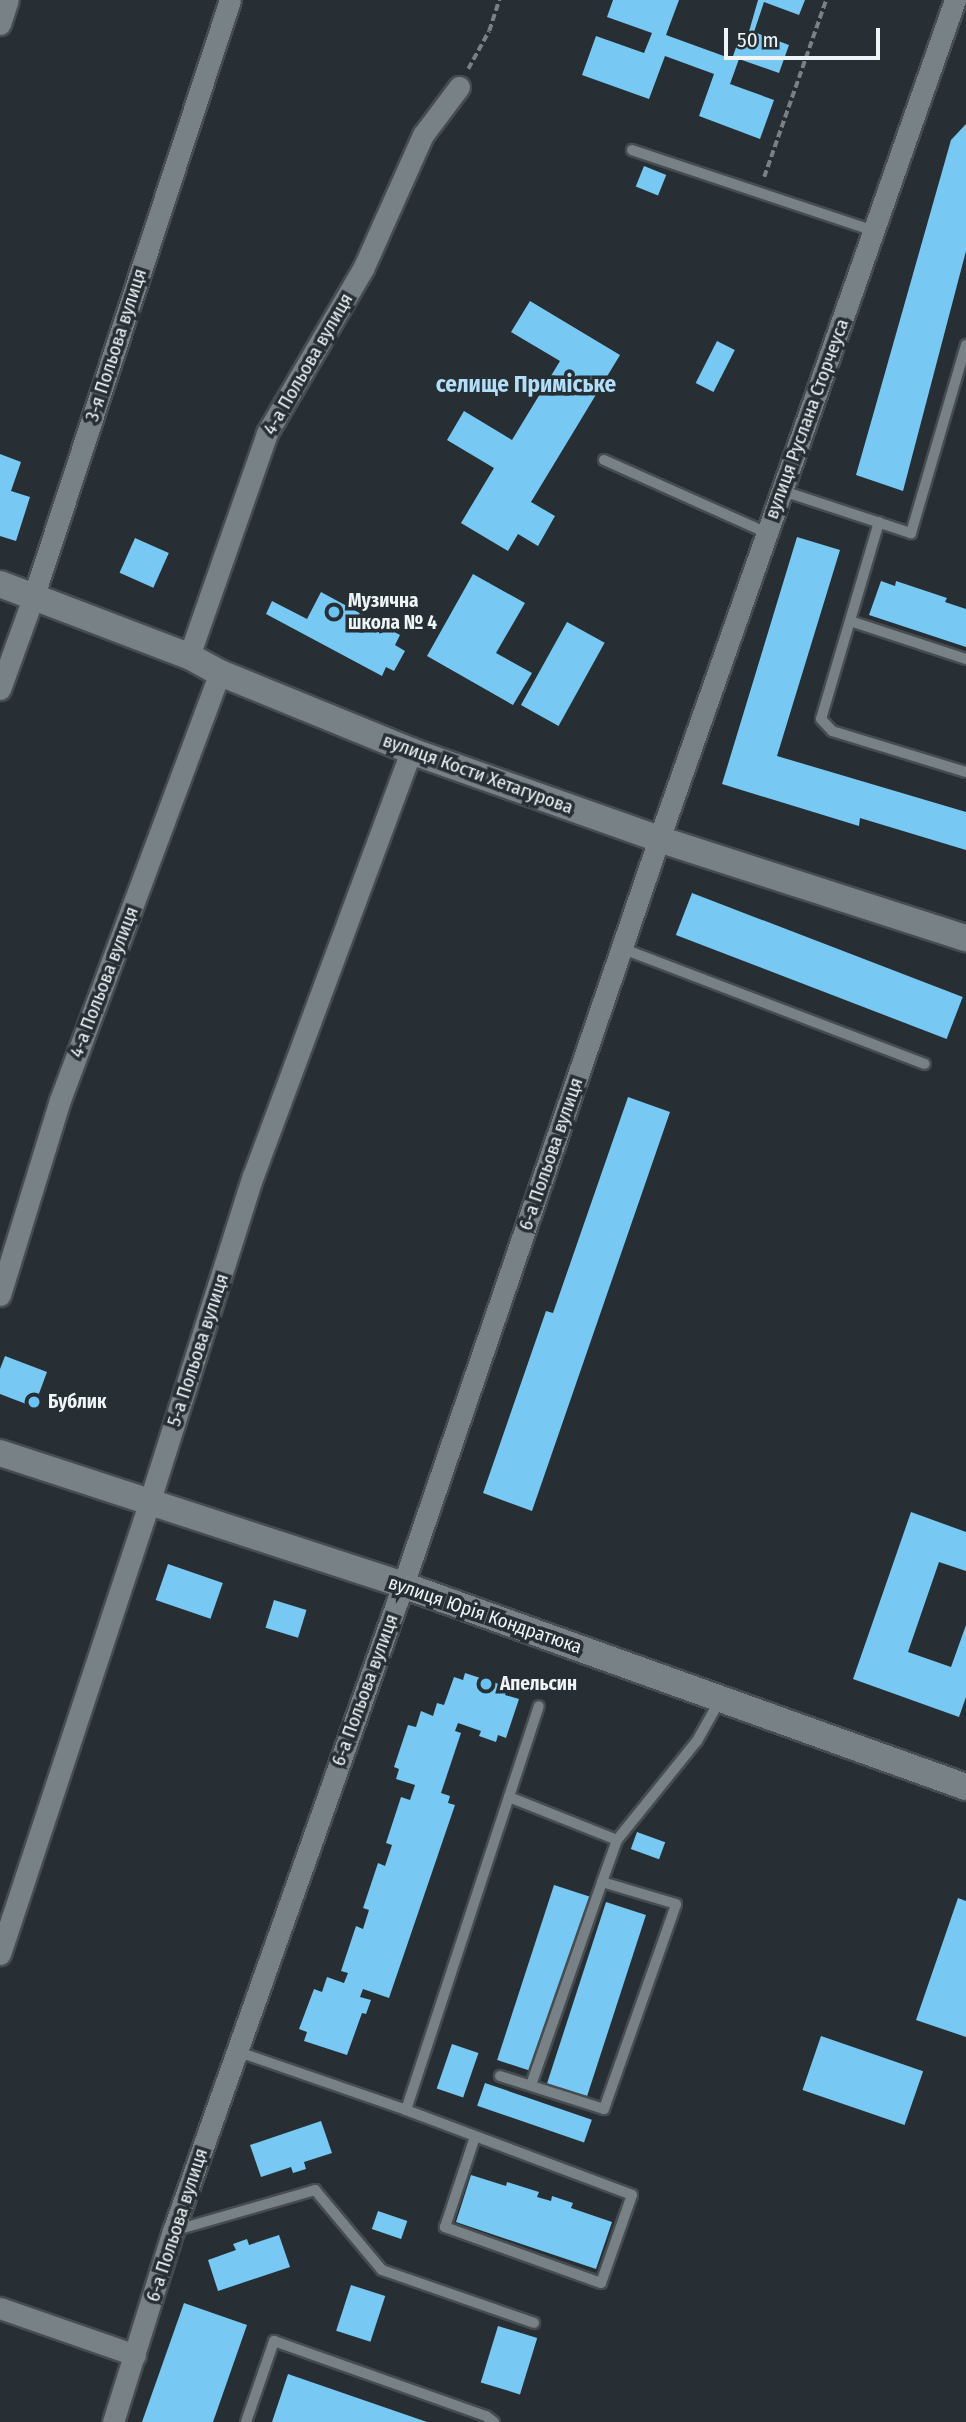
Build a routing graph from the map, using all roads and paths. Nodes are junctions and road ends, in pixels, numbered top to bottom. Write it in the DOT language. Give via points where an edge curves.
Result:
graph roads {
  1 [pos="8,0"];
  2 [pos="230,0"];
  3 [pos="499,0"];
  4 [pos="827,0"];
  5 [pos="955,0"];
  6 [pos="0,24"];
  7 [pos="459,87"];
  8 [pos="632,150"];
  9 [pos="759,193"];
  10 [pos="874,231"];
  11 [pos="966,345"];
  12 [pos="604,460"];
  13 [pos="783,491"];
  14 [pos="879,523"];
  15 [pos="767,533"];
  16 [pos="0,584"];
  17 [pos="34,595"];
  18 [pos="850,621"];
  19 [pos="188,656"];
  20 [pos="966,659"];
  21 [pos="220,673"];
  22 [pos="0,688"];
  23 [pos="411,751"];
  24 [pos="966,772"];
  25 [pos="659,838"];
  26 [pos="966,938"];
  27 [pos="621,948"];
  28 [pos="925,1064"];
  29 [pos="0,1295"];
  30 [pos="0,1452"];
  31 [pos="149,1503"];
  32 [pos="403,1585"];
  33 [pos="721,1698"];
  34 [pos="539,1706"];
  35 [pos="966,1787"];
  36 [pos="509,1797"];
  37 [pos="617,1840"];
  38 [pos="602,1882"];
  39 [pos="0,1954"];
  40 [pos="236,2051"];
  41 [pos="500,2076"];
  42 [pos="531,2085"];
  43 [pos="406,2110"];
  44 [pos="475,2137"];
  45 [pos="173,2231"];
  46 [pos="0,2308"];
  47 [pos="534,2323"];
  48 [pos="135,2354"];
  49 [pos="113,2422"];
  50 [pos="246,2422"];
  51 [pos="494,2422"];
  1 -- 6 [label="street"];
  2 -- 17 [label="street, 3-я Польова вулиця"];
  3 -- 7 [label="path" via="489,31"];
  4 -- 9 [label="path"];
  5 -- 10 [label="street, вулиця Руслана Сторчеуса"];
  7 -- 19 [label="street, 4-а Польова вулиця" via="423,135 363,269 267,432"];
  8 -- 9 [label="lane"];
  9 -- 10 [label="lane"];
  10 -- 13 [label="street, вулиця Руслана Сторчеуса"];
  11 -- 14 [label="lane" via="911,533"];
  12 -- 15 [label="lane"];
  13 -- 14 [label="lane"];
  13 -- 15 [label="street, вулиця Руслана Сторчеуса"];
  14 -- 18 [label="lane"];
  15 -- 25 [label="street, вулиця Руслана Сторчеуса"];
  16 -- 17 [label="street, вулиця Кости Хетагурова"];
  17 -- 19 [label="street, вулиця Кости Хетагурова"];
  17 -- 22 [label="street, 3-я Польова вулиця"];
  18 -- 20 [label="lane"];
  18 -- 24 [label="lane" via="821,719 832,731"];
  19 -- 21 [label="street, вулиця Кости Хетагурова"];
  21 -- 23 [label="street, вулиця Кости Хетагурова"];
  21 -- 29 [label="street, 4-а Польова вулиця" via="60,1100"];
  23 -- 25 [label="street, вулиця Кости Хетагурова"];
  23 -- 31 [label="street, 5-а Польова вулиця" via="253,1176"];
  25 -- 26 [label="street, вулиця Кости Хетагурова"];
  25 -- 27 [label="street, 6-а Польова вулиця"];
  27 -- 28 [label="lane"];
  27 -- 32 [label="street, 6-а Польова вулиця"];
  30 -- 31 [label="street, вулиця Юрія Кондратюка"];
  31 -- 32 [label="street, вулиця Юрія Кондратюка"];
  31 -- 39 [label="street, 5-а Польова вулиця"];
  32 -- 33 [label="street, вулиця Юрія Кондратюка"];
  32 -- 40 [label="street, 6-а Польова вулиця"];
  33 -- 35 [label="street, вулиця Юрія Кондратюка"];
  33 -- 37 [label="lane" via="697,1741"];
  34 -- 36 [label="lane"];
  36 -- 37 [label="lane"];
  36 -- 43 [label="lane"];
  37 -- 38 [label="lane"];
  38 -- 42 [label="lane"];
  38 -- 42 [label="lane" via="676,1904 604,2109"];
  40 -- 43 [label="lane"];
  40 -- 45 [label="street, 6-а Польова вулиця"];
  41 -- 42 [label="lane"];
  43 -- 44 [label="lane"];
  44 -- 44 [label="lane" via="632,2195 601,2283 445,2227"];
  45 -- 47 [label="lane" via="316,2190 382,2270"];
  45 -- 48 [label="street, 6-а Польова вулиця"];
  46 -- 48 [label="street"];
  48 -- 49 [label="street, 6-а Польова вулиця"];
  50 -- 51 [label="lane" via="274,2341"];
}
